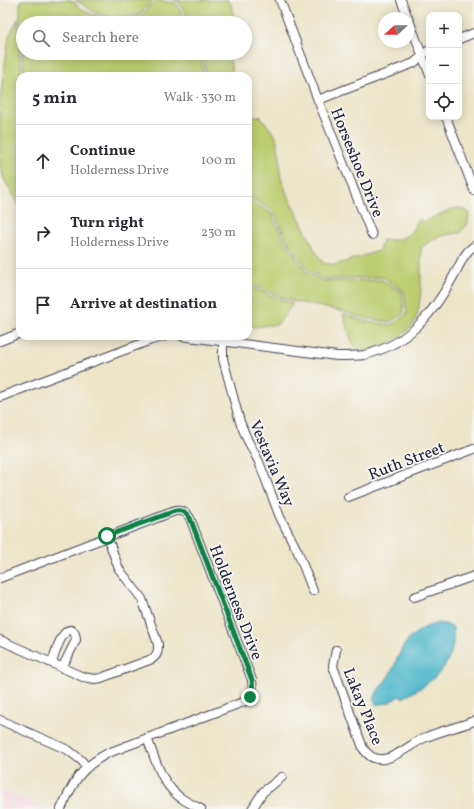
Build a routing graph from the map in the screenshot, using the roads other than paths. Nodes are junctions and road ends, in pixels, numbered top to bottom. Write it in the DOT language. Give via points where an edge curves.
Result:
graph roads {
  1 [pos="280,0"];
  2 [pos="401,0"];
  3 [pos="406,12"];
  4 [pos="474,33"];
  5 [pos="414,34"];
  6 [pos="462,38"];
  7 [pos="426,53"];
  8 [pos="422,56"];
  9 [pos="426,66"];
  10 [pos="318,100"];
  11 [pos="447,120"];
  12 [pos="474,190"];
  13 [pos="372,235"];
  14 [pos="474,246"];
  15 [pos="16,335"];
  16 [pos="151,340"];
  17 [pos="215,340"];
  18 [pos="0,341"];
  19 [pos="223,341"];
  20 [pos="0,397"];
  21 [pos="474,449"];
  22 [pos="348,497"];
  23 [pos="107,536"];
  24 [pos="474,576"];
  25 [pos="0,578"];
  26 [pos="313,591"];
  27 [pos="414,597"];
  28 [pos="0,640"];
  29 [pos="336,650"];
  30 [pos="52,663"];
  31 [pos="62,668"];
  32 [pos="0,720"];
  33 [pos="474,721"];
  34 [pos="147,738"];
  35 [pos="87,767"];
  36 [pos="282,776"];
  37 [pos="61,809"];
  38 [pos="201,809"];
  39 [pos="252,809"];
  1 -- 10 [label="street, Horseshoe Drive"];
  2 -- 3 [label="street"];
  4 -- 6 [label="street"];
  5 -- 8 [label="street"];
  7 -- 8 [label="street, Horseshoe Drive"];
  8 -- 9 [label="street"];
  8 -- 10 [label="street, Horseshoe Drive" via="414,63"];
  10 -- 13 [label="street, Horseshoe Drive"];
  11 -- 12 [label="street"];
  14 -- 19 [label="street" via="463,258 440,300 424,320 406,336 380,350 363,355 337,356"];
  15 -- 18 [label="street"];
  16 -- 20 [label="street"];
  17 -- 19 [label="street"];
  19 -- 26 [label="street, Vestavia Way" via="222,359 240,422"];
  21 -- 22 [label="street, Ruth Street"];
  23 -- 25 [label="street, Holderness Drive"];
  23 -- 31 [label="street" via="119,569 142,599 158,644 158,652 152,659 102,678 82,677"];
  23 -- 34 [label="street, Holderness Drive" via="175,511 181,510 186,513 252,680 253,692 246,701"];
  24 -- 27 [label="street"];
  28 -- 30 [label="street"];
  29 -- 33 [label="street, Lakay Place" via="333,666 369,757 376,760 384,759 402,752 423,738"];
  30 -- 31 [label="street"];
  30 -- 31 [label="street" via="62,636 70,630 74,632 76,640"];
  32 -- 35 [label="street" via="68,750"];
  34 -- 35 [label="street, Holderness Drive" via="108,753"];
  34 -- 38 [label="street" via="168,786 183,800"];
  35 -- 37 [label="street, Holderness Drive" via="73,784"];
  36 -- 39 [label="street" via="263,792"];
}
